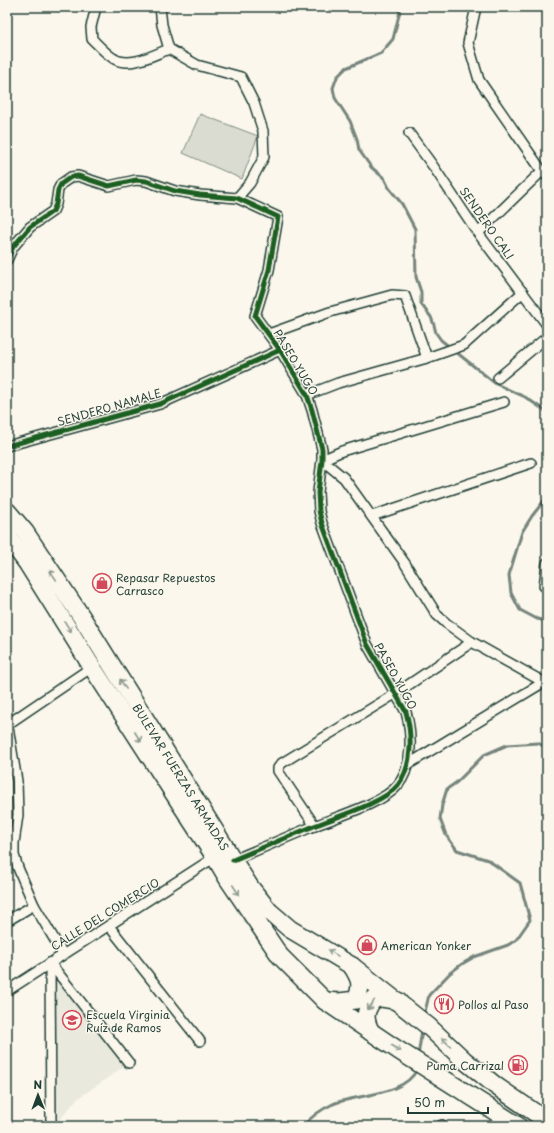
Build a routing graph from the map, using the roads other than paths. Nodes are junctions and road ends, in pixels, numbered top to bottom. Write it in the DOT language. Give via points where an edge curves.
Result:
graph roads {
  1 [pos="96,7"];
  2 [pos="160,7"];
  3 [pos="476,7"];
  4 [pos="169,49"];
  5 [pos="409,133"];
  6 [pos="544,173"];
  7 [pos="237,198"];
  8 [pos="478,233"];
  9 [pos="7,260"];
  10 [pos="523,292"];
  11 [pos="547,325"];
  12 [pos="269,334"];
  13 [pos="547,337"];
  14 [pos="280,350"];
  15 [pos="427,358"];
  16 [pos="498,378"];
  17 [pos="307,396"];
  18 [pos="504,402"];
  19 [pos="7,446"];
  20 [pos="322,460"];
  21 [pos="531,463"];
  22 [pos="7,511"];
  23 [pos="372,516"];
  24 [pos="7,536"];
  25 [pos="547,568"];
  26 [pos="544,586"];
  27 [pos="472,642"];
  28 [pos="92,667"];
  29 [pos="546,683"];
  30 [pos="395,694"];
  31 [pos="8,723"];
  32 [pos="407,765"];
  33 [pos="315,826"];
  34 [pos="215,857"];
  35 [pos="233,860"];
  36 [pos="34,905"];
  37 [pos="7,920"];
  38 [pos="109,926"];
  39 [pos="63,954"];
  40 [pos="50,963"];
  41 [pos="352,966"];
  42 [pos="7,991"];
  43 [pos="325,1001"];
  44 [pos="398,1001"];
  45 [pos="371,1032"];
  46 [pos="200,1041"];
  47 [pos="129,1063"];
  48 [pos="547,1121"];
  49 [pos="51,1126"];
  50 [pos="518,1126"];
  1 -- 4 [label="street" via="91,27 92,39 114,59 126,63"];
  2 -- 4 [label="street"];
  3 -- 6 [label="street" via="468,43 478,80"];
  4 -- 7 [label="street" via="197,65 241,77 254,103 263,131 264,157 250,183"];
  5 -- 8 [label="street, SENDERO CALI"];
  6 -- 8 [label="street"];
  7 -- 9 [label="street, PASEO YUGO" via="175,191 146,181 136,180 110,186 78,176 71,177 61,184 53,211 30,227 13,247"];
  7 -- 12 [label="street, PASEO YUGO" via="278,217 269,270 255,316"];
  8 -- 10 [label="street, SENDERO CALI"];
  10 -- 11 [label="street, SENDERO CALI"];
  10 -- 15 [label="street" via="464,345"];
  12 -- 14 [label="street, PASEO YUGO"];
  12 -- 15 [label="street" via="330,312 392,295 405,296"];
  13 -- 16 [label="street"];
  14 -- 17 [label="street, PASEO YUGO"];
  14 -- 19 [label="street, SENDERO NAMALE" via="160,404"];
  15 -- 17 [label="street" via="338,383"];
  17 -- 20 [label="street, PASEO YUGO" via="322,449"];
  18 -- 20 [label="street" via="342,451"];
  20 -- 23 [label="street" via="344,478"];
  20 -- 30 [label="street, PASEO YUGO" via="318,492 322,523 366,644"];
  21 -- 23 [label="street"];
  35 -- 22 [label="highway, BULEVAR FUERZAS ARMADAS, one-way" via="81,616 25,532"];
  23 -- 27 [label="street" via="437,615"];
  24 -- 28 [label="highway, BULEVAR FUERZAS ARMADAS, one-way" via="27,563"];
  25 -- 26 [label="street"];
  27 -- 29 [label="street"];
  27 -- 30 [label="street"];
  28 -- 31 [label="street"];
  28 -- 34 [label="highway, BULEVAR FUERZAS ARMADAS, one-way"];
  29 -- 32 [label="street"];
  30 -- 32 [label="street, PASEO YUGO" via="408,720 410,742"];
  30 -- 33 [label="street" via="282,763 278,768"];
  31 -- 36 [label="street" via="18,793 14,855"];
  32 -- 33 [label="street, PASEO YUGO" via="402,779 391,792 368,805"];
  33 -- 35 [label="street, PASEO YUGO"];
  34 -- 38 [label="street, CALLE DEL COMERCIO"];
  34 -- 43 [label="highway, BULEVAR FUERZAS ARMADAS, one-way" via="280,956"];
  41 -- 35 [label="highway, BULEVAR FUERZAS ARMADAS, one-way" via="290,928 269,911"];
  36 -- 37 [label="street"];
  36 -- 39 [label="street"];
  38 -- 39 [label="street, CALLE DEL COMERCIO"];
  38 -- 46 [label="street"];
  39 -- 40 [label="street, CALLE DEL COMERCIO"];
  40 -- 42 [label="street, CALLE DEL COMERCIO"];
  40 -- 47 [label="street"];
  40 -- 49 [label="street"];
  41 -- 43 [label="highway" via="361,985 356,1000"];
  41 -- 44 [label="highway, BULEVAR FUERZAS ARMADAS"];
  43 -- 45 [label="highway, BULEVAR FUERZAS ARMADAS"];
  44 -- 45 [label="highway, one-way" via="374,999 366,1013"];
  48 -- 44 [label="highway, BULEVAR FUERZAS ARMADAS, one-way" via="496,1086"];
  45 -- 50 [label="highway, BULEVAR FUERZAS ARMADAS, one-way"];
}
